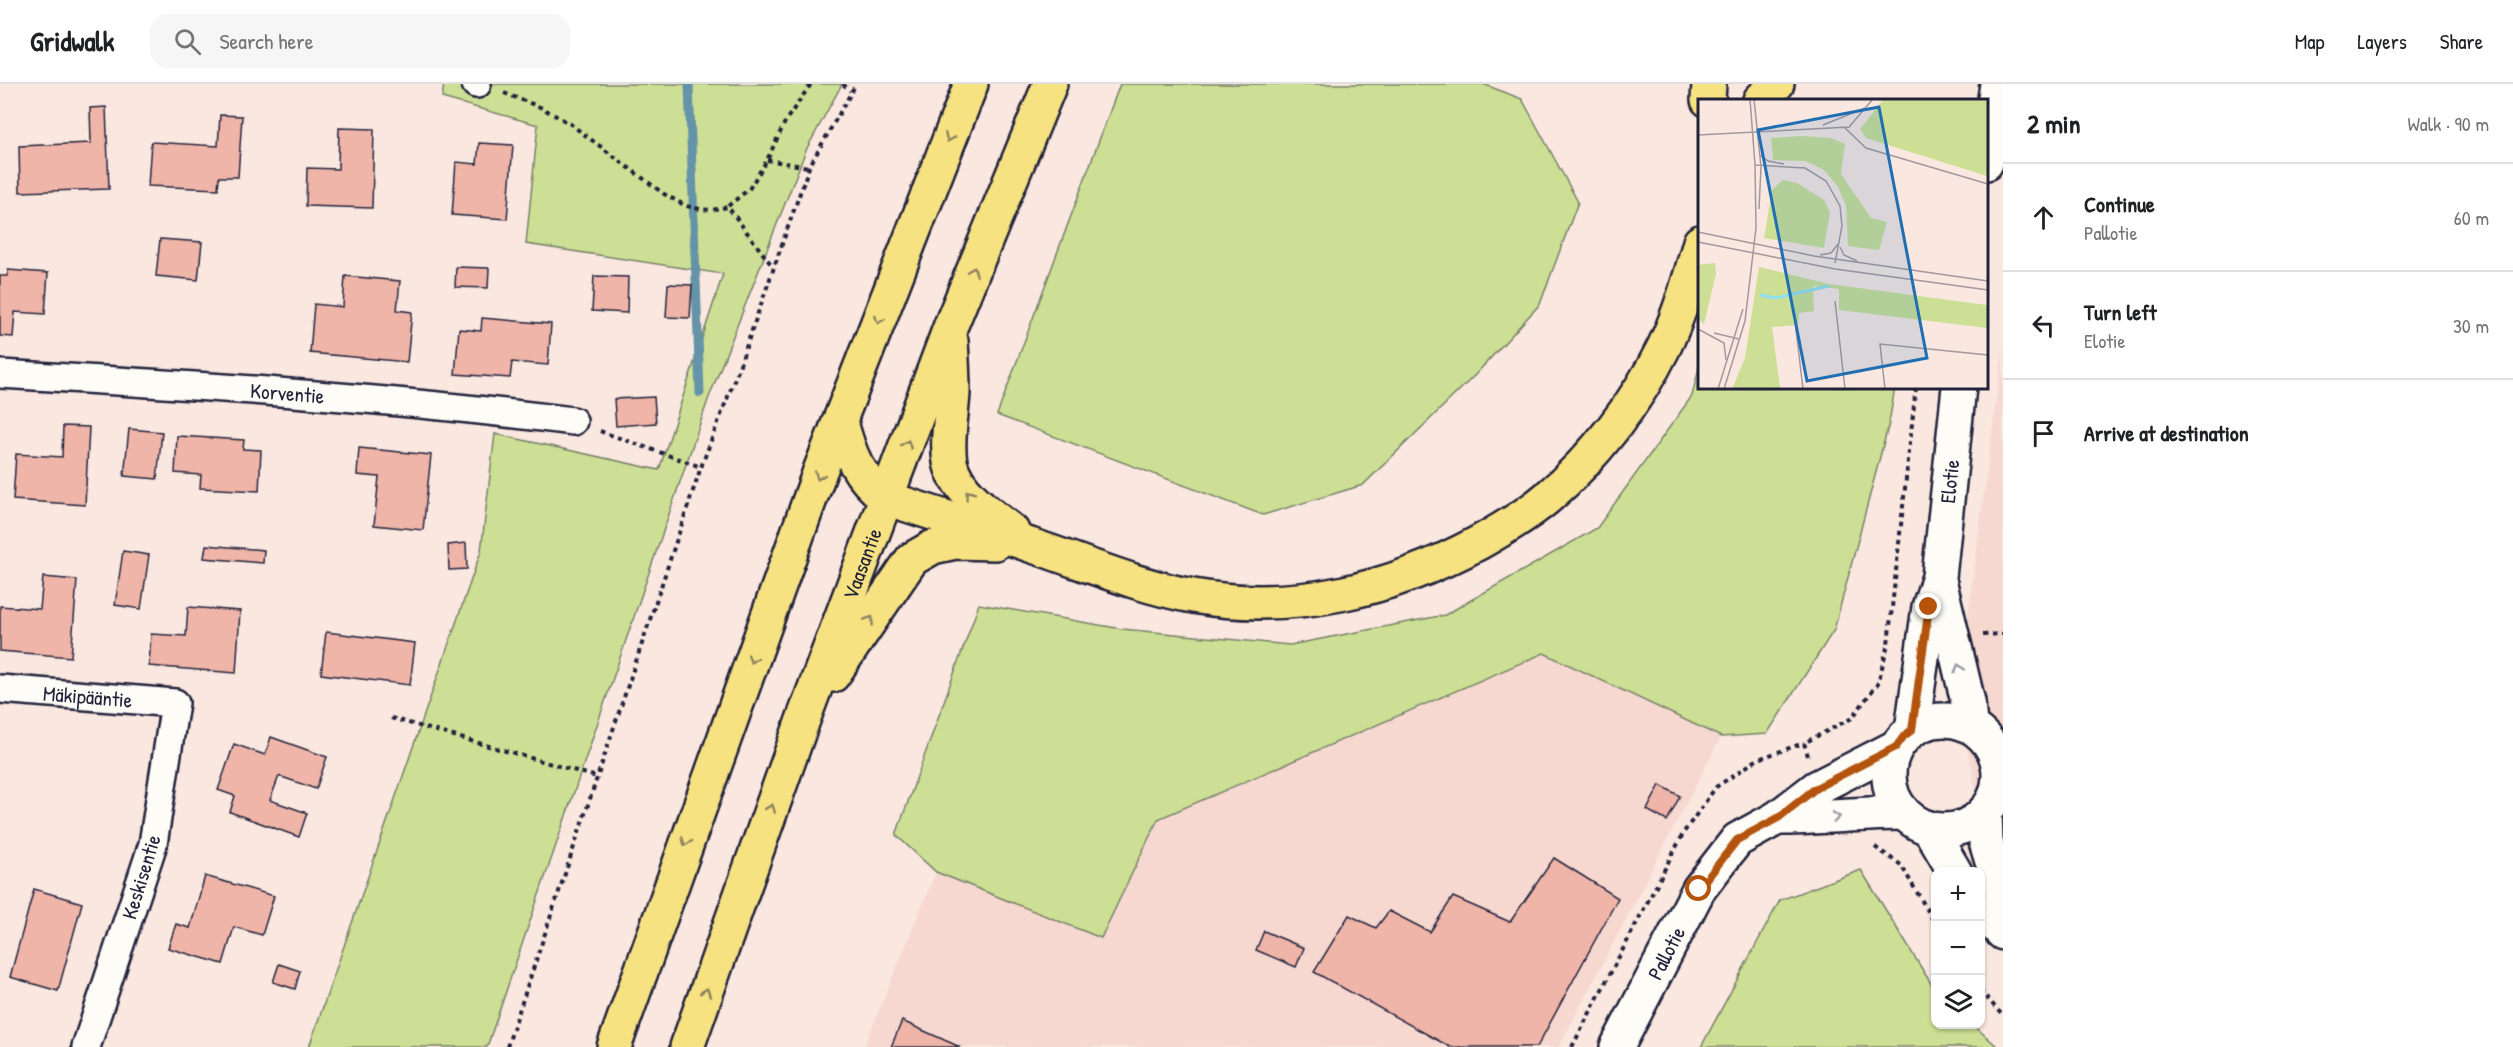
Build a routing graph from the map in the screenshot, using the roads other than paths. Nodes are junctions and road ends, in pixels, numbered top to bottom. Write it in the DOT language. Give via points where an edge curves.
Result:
graph roads {
  1 [pos="971,84"];
  2 [pos="1050,84"];
  3 [pos="1709,84"];
  4 [pos="1777,84"];
  5 [pos="1997,84"];
  6 [pos="1708,99"];
  7 [pos="1761,99"];
  8 [pos="1988,149"];
  9 [pos="1698,249"];
  10 [pos="951,325"];
  11 [pos="0,374"];
  12 [pos="1959,388"];
  13 [pos="573,421"];
  14 [pos="841,422"];
  15 [pos="886,498"];
  16 [pos="1030,544"];
  17 [pos="1939,577"];
  18 [pos="0,689"];
  19 [pos="175,703"];
  20 [pos="803,720"];
  21 [pos="1970,726"];
  22 [pos="1904,739"];
  23 [pos="1986,811"];
  24 [pos="1778,818"];
  25 [pos="1916,820"];
  26 [pos="1951,867"];
  27 [pos="2003,897"];
  28 [pos="1985,915"];
  29 [pos="2003,933"];
  30 [pos="86,1047"];
  31 [pos="615,1047"];
  32 [pos="687,1047"];
  33 [pos="1617,1047"];
  1 -- 14 [label="main road, one-way"];
  10 -- 2 [label="main road, Vaasantie, one-way"];
  3 -- 6 [label="main road"];
  4 -- 7 [label="main road"];
  5 -- 8 [label="main road"];
  9 -- 16 [label="main road" via="1682,305 1664,348 1615,425 1547,498 1506,528 1451,558 1402,579 1353,592 1298,601 1250,602 1196,597 1143,585"];
  15 -- 10 [label="main road, Vaasantie, one-way"];
  16 -- 10 [label="main road, one-way" via="976,503 951,464"];
  11 -- 13 [label="street, Korventie" via="476,409"];
  12 -- 17 [label="main road, Elotie"];
  14 -- 15 [label="main road" via="857,469"];
  14 -- 31 [label="main road, one-way" via="739,695"];
  15 -- 16 [label="main road"];
  15 -- 20 [label="main road, Vaasantie"];
  20 -- 16 [label="main road, one-way" via="912,559 933,547 956,542"];
  21 -- 17 [label="main road, Elotie, one-way"];
  17 -- 22 [label="main road, Elotie" via="1929,607"];
  18 -- 19 [label="street, Mäkipääntie"];
  19 -- 30 [label="street, Keskisentie" via="153,844"];
  32 -- 20 [label="main road, Vaasantie, one-way"];
  21 -- 22 [label="main road" via="1953,720 1935,720"];
  21 -- 23 [label="main road" via="1984,736 1999,768 1998,787"];
  22 -- 24 [label="main road, Pallotie" via="1816,788"];
  22 -- 25 [label="main road" via="1889,768 1889,785 1896,803"];
  23 -- 25 [label="main road" via="1962,828 1943,831"];
  23 -- 27 [label="main road" via="1986,842"];
  24 -- 25 [label="main road, Pallotie, one-way" via="1824,819 1872,813"];
  24 -- 33 [label="main road, Pallotie" via="1737,840 1699,889"];
  25 -- 26 [label="main road"];
  28 -- 29 [label="main road"];
}
